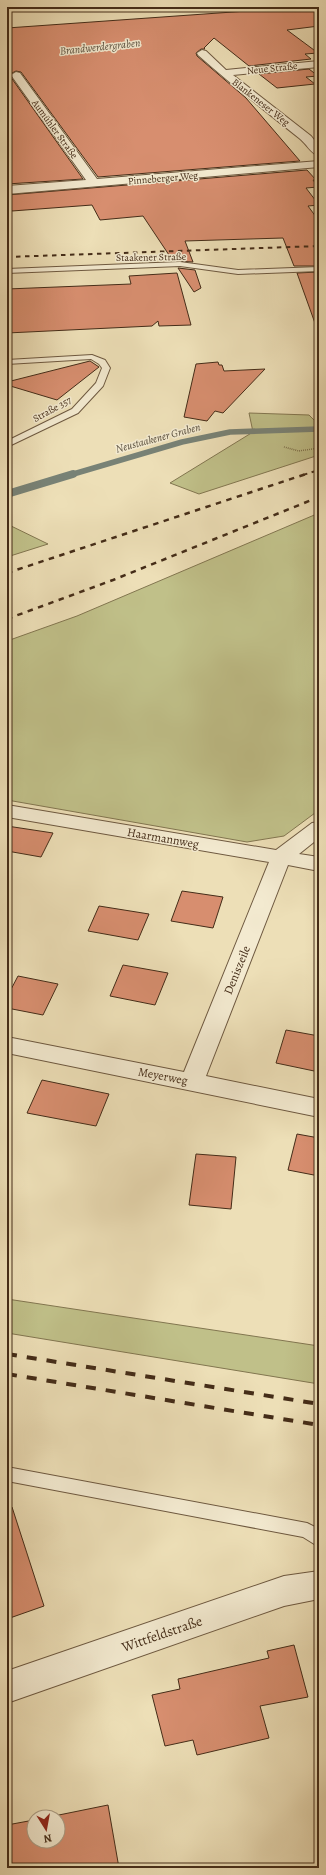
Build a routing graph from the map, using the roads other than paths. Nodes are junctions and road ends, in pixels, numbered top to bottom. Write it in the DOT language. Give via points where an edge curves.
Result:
graph roads {
  1 [pos="202,53"];
  2 [pos="319,64"];
  3 [pos="224,73"];
  4 [pos="16,75"];
  5 [pos="319,137"];
  6 [pos="307,138"];
  7 [pos="319,153"];
  8 [pos="319,164"];
  9 [pos="94,183"];
  10 [pos="7,190"];
  11 [pos="319,269"];
  12 [pos="7,272"];
  13 [pos="7,362"];
  14 [pos="7,444"];
  15 [pos="7,811"];
  16 [pos="319,828"];
  17 [pos="281,857"];
  18 [pos="319,864"];
  19 [pos="7,1045"];
  20 [pos="192,1082"];
  21 [pos="319,1108"];
  22 [pos="7,1474"];
  23 [pos="319,1539"];
  24 [pos="319,1585"];
  25 [pos="7,1687"];
  1 -- 3 [label="street, Blankeneser Weg"];
  2 -- 3 [label="street, Neue Straße"];
  3 -- 6 [label="street, Blankeneser Weg"];
  4 -- 9 [label="street, Aumühler Straße"];
  5 -- 6 [label="street"];
  6 -- 7 [label="street, Blankeneser Weg"];
  8 -- 9 [label="street, Pinneberger Weg"];
  9 -- 10 [label="street, Pinneberger Weg"];
  11 -- 12 [label="lane, Staakener Straße" via="238,272 180,264"];
  13 -- 14 [label="lane, Straße 357" via="92,357 102,362 106,368 100,384 75,411"];
  15 -- 17 [label="street, Haarmannweg"];
  16 -- 17 [label="street"];
  17 -- 18 [label="street, Haarmannweg"];
  17 -- 20 [label="street, Deniszeile"];
  19 -- 20 [label="street, Meyerweg"];
  20 -- 21 [label="street, Meyerweg"];
  22 -- 23 [label="lane" via="306,1530"];
  24 -- 25 [label="street, Wittfeldstraße" via="284,1591"];
}
